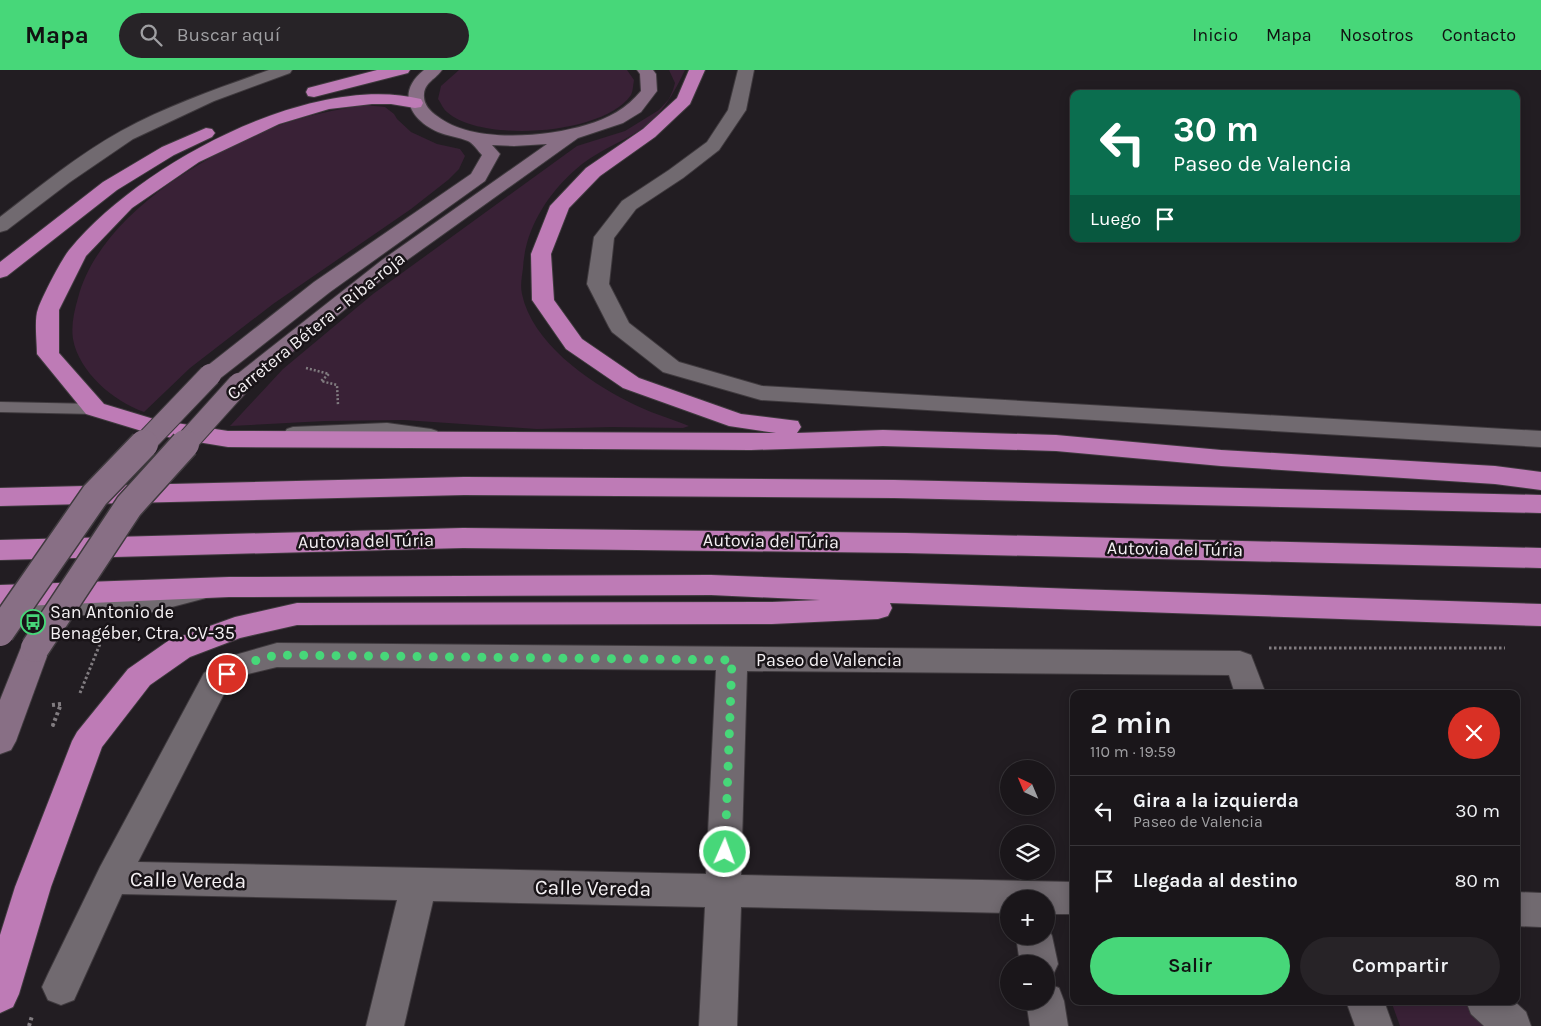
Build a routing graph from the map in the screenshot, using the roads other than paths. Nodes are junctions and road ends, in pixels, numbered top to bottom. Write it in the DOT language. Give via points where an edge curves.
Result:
graph roads {
  1 [pos="284,70"];
  2 [pos="402,70"];
  3 [pos="434,70"];
  4 [pos="644,70"];
  5 [pos="697,70"];
  6 [pos="746,70"];
  7 [pos="415,103"];
  8 [pos="572,134"];
  9 [pos="474,137"];
  10 [pos="0,226"];
  11 [pos="0,272"];
  12 [pos="0,407"];
  13 [pos="95,409"];
  14 [pos="883,438"];
  15 [pos="1541,439"];
  16 [pos="1541,481"];
  17 [pos="0,497"];
  18 [pos="1541,504"];
  19 [pos="0,550"];
  20 [pos="1541,558"];
  21 [pos="224,588"];
  22 [pos="0,596"];
  23 [pos="1074,600"];
  24 [pos="0,611"];
  25 [pos="1541,614"];
  26 [pos="0,632"];
  27 [pos="732,660"];
  28 [pos="1250,690"];
  29 [pos="0,741"];
  30 [pos="112,878"];
  31 [pos="419,885"];
  32 [pos="723,891"];
  33 [pos="1000,897"];
  34 [pos="1055,898"];
  35 [pos="1070,898"];
  36 [pos="1520,910"];
  37 [pos="1541,910"];
  38 [pos="61,987"];
  39 [pos="0,994"];
  40 [pos="1366,1005"];
  41 [pos="1489,1005"];
  42 [pos="1046,1010"];
  43 [pos="385,1026"];
  44 [pos="718,1026"];
  45 [pos="1049,1026"];
  46 [pos="1374,1026"];
  47 [pos="1512,1026"];
  1 -- 10 [label="street" via="208,97 127,135"];
  2 -- 11 [label="highway" via="255,110 168,151 110,186"];
  3 -- 7 [label="main road" via="416,88"];
  4 -- 8 [label="main road" via="648,74 649,90 636,108 609,123"];
  5 -- 14 [label="highway" via="684,100 649,133 593,172 560,206 540,254 543,300 574,344 631,383 738,421"];
  6 -- 15 [label="street" via="737,110 713,146 629,205 604,237 598,284 620,327 672,367 762,394"];
  7 -- 9 [label="main road" via="425,118"];
  7 -- 13 [label="highway" via="372,99 328,104 272,120 193,158 125,204 77,253 48,310 48,354"];
  8 -- 9 [label="main road" via="531,140"];
  8 -- 29 [label="main road, Carretera Bétera - Riba-roja, bridge" via="389,264 239,384 129,506 35,648"];
  9 -- 26 [label="main road, Carretera Bétera - Riba-roja, bridge" via="491,154 478,177 322,287 210,375 94,495"];
  12 -- 13 [label="lane"];
  13 -- 14 [label="highway" via="154,427 236,439 751,442"];
  14 -- 16 [label="highway" via="1056,442 1221,458 1495,475"];
  17 -- 18 [label="highway" via="464,486 894,489"];
  19 -- 20 [label="highway, Autovia del Túria" via="463,538 906,542"];
  21 -- 22 [label="highway"];
  21 -- 23 [label="highway" via="711,585"];
  21 -- 24 [label="lane" via="149,605"];
  23 -- 25 [label="highway"];
  23 -- 39 [label="highway" via="772,613 298,614 235,628 179,649 139,678 88,741 33,887"];
  27 -- 28 [label="street, Paseo de Valencia" via="1240,664"];
  27 -- 30 [label="street, Paseo de Valencia" via="276,655 239,665 215,682"];
  27 -- 32 [label="street"];
  30 -- 31 [label="street, Calle Vereda"];
  30 -- 38 [label="street"];
  31 -- 32 [label="street, Calle Vereda"];
  31 -- 43 [label="street"];
  32 -- 33 [label="street, Calle Vereda"];
  32 -- 44 [label="street"];
  34 -- 35 [label="street, Calle Vereda"];
  36 -- 37 [label="street"];
  40 -- 46 [label="street"];
  41 -- 47 [label="street"];
  42 -- 45 [label="street"];
}
